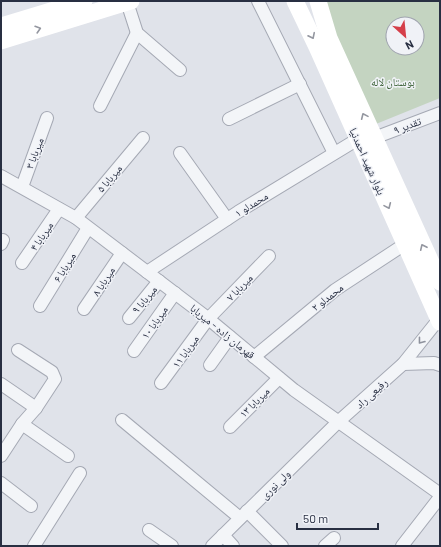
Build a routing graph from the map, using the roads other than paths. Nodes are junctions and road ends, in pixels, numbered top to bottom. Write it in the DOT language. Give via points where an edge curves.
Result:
graph roads {
  1 [pos="84,1"];
  2 [pos="258,1"];
  3 [pos="295,1"];
  4 [pos="318,1"];
  5 [pos="129,2"];
  6 [pos="1,26"];
  7 [pos="136,33"];
  8 [pos="1,41"];
  9 [pos="180,70"];
  10 [pos="300,84"];
  11 [pos="100,106"];
  12 [pos="440,113"];
  13 [pos="48,118"];
  14 [pos="228,119"];
  15 [pos="143,138"];
  16 [pos="366,138"];
  17 [pos="180,153"];
  18 [pos="334,153"];
  19 [pos="1,176"];
  20 [pos="22,187"];
  21 [pos="59,209"];
  22 [pos="76,218"];
  23 [pos="227,219"];
  24 [pos="88,228"];
  25 [pos="405,244"];
  26 [pos="122,253"];
  27 [pos="269,256"];
  28 [pos="22,263"];
  29 [pos="147,272"];
  30 [pos="159,281"];
  31 [pos="440,282"];
  32 [pos="175,293"];
  33 [pos="40,306"];
  34 [pos="84,309"];
  35 [pos="129,318"];
  36 [pos="208,319"];
  37 [pos="439,321"];
  38 [pos="230,337"];
  39 [pos="18,350"];
  40 [pos="134,351"];
  41 [pos="254,356"];
  42 [pos="403,364"];
  43 [pos="210,365"];
  44 [pos="440,365"];
  45 [pos="279,378"];
  46 [pos="161,383"];
  47 [pos="1,384"];
  48 [pos="36,408"];
  49 [pos="122,420"];
  50 [pos="338,422"];
  51 [pos="22,424"];
  52 [pos="230,427"];
  53 [pos="5,439"];
  54 [pos="1,456"];
  55 [pos="68,456"];
  56 [pos="80,473"];
  57 [pos="1,483"];
  58 [pos="440,494"];
  59 [pos="440,497"];
  60 [pos="32,506"];
  61 [pos="243,515"];
  62 [pos="149,530"];
  63 [pos="223,535"];
  64 [pos="34,546"];
  65 [pos="172,546"];
  66 [pos="212,546"];
  67 [pos="233,546"];
  68 [pos="282,546"];
  69 [pos="402,546"];
  1 -- 6 [label="main road"];
  2 -- 10 [label="street"];
  3 -- 16 [label="main road, بلوار شهید احمدنیا, one-way"];
  16 -- 4 [label="main road, بلوار شهید احمدنیا, one-way"];
  5 -- 7 [label="street"];
  8 -- 5 [label="main road, one-way"];
  7 -- 9 [label="street"];
  7 -- 11 [label="street"];
  10 -- 14 [label="street"];
  10 -- 18 [label="street"];
  12 -- 16 [label="street, ۹ تقدیر"];
  13 -- 20 [label="street, میربابا ۳"];
  15 -- 22 [label="street, میربابا ۵"];
  16 -- 18 [label="street, محمدلو ۱"];
  16 -- 25 [label="main road, بلوار شهید احمدنیا, one-way"];
  31 -- 16 [label="main road, بلوار شهید احمدنیا, one-way"];
  17 -- 23 [label="street"];
  18 -- 23 [label="street, محمدلو ۱"];
  19 -- 20 [label="street, قهرمان زاده - میربابا"];
  20 -- 21 [label="street, قهرمان زاده - میربابا"];
  21 -- 22 [label="street, قهرمان زاده - میربابا"];
  21 -- 28 [label="street, میربابا ۴"];
  22 -- 24 [label="street, قهرمان زاده - میربابا"];
  23 -- 29 [label="street, محمدلو ۱"];
  24 -- 26 [label="street, قهرمان زاده - میربابا"];
  24 -- 33 [label="street, میربابا ۶"];
  25 -- 37 [label="main road, بلوار شهید احمدنیا"];
  25 -- 41 [label="street, محمدلو ۲" via="335,290"];
  26 -- 29 [label="street, قهرمان زاده - میربابا"];
  26 -- 34 [label="street, میربابا ۸"];
  27 -- 36 [label="street, میربابا ۷"];
  29 -- 30 [label="street, قهرمان زاده - میربابا"];
  30 -- 32 [label="street, قهرمان زاده - میربابا"];
  30 -- 35 [label="street, میربابا ۹"];
  32 -- 36 [label="street, قهرمان زاده - میربابا"];
  32 -- 40 [label="street, میربابا ۱۰"];
  36 -- 38 [label="street, قهرمان زاده - میربابا"];
  36 -- 46 [label="street, میربابا ۱۱"];
  37 -- 42 [label="street, رفیعی راد, one-way"];
  38 -- 41 [label="street, قهرمان زاده - میربابا"];
  38 -- 43 [label="street"];
  39 -- 48 [label="street" via="52,372 55,379"];
  41 -- 45 [label="street, قهرمان زاده - میربابا"];
  42 -- 44 [label="street"];
  42 -- 50 [label="street, رفیعی راد"];
  45 -- 50 [label="street, قهرمان زاده - میربابا"];
  45 -- 52 [label="street, میربابا ۱۳"];
  47 -- 48 [label="street"];
  48 -- 51 [label="street"];
  49 -- 61 [label="street"];
  50 -- 58 [label="street, قهرمان زاده - میربابا"];
  50 -- 61 [label="street, ولی نوری"];
  51 -- 53 [label="street"];
  51 -- 55 [label="street"];
  53 -- 54 [label="street"];
  56 -- 64 [label="street"];
  57 -- 60 [label="street"];
  59 -- 69 [label="street"];
  61 -- 63 [label="street, ولی نوری"];
  61 -- 68 [label="street"];
  62 -- 65 [label="street"];
  63 -- 66 [label="street, ولی نوری"];
  63 -- 67 [label="street"];
}
